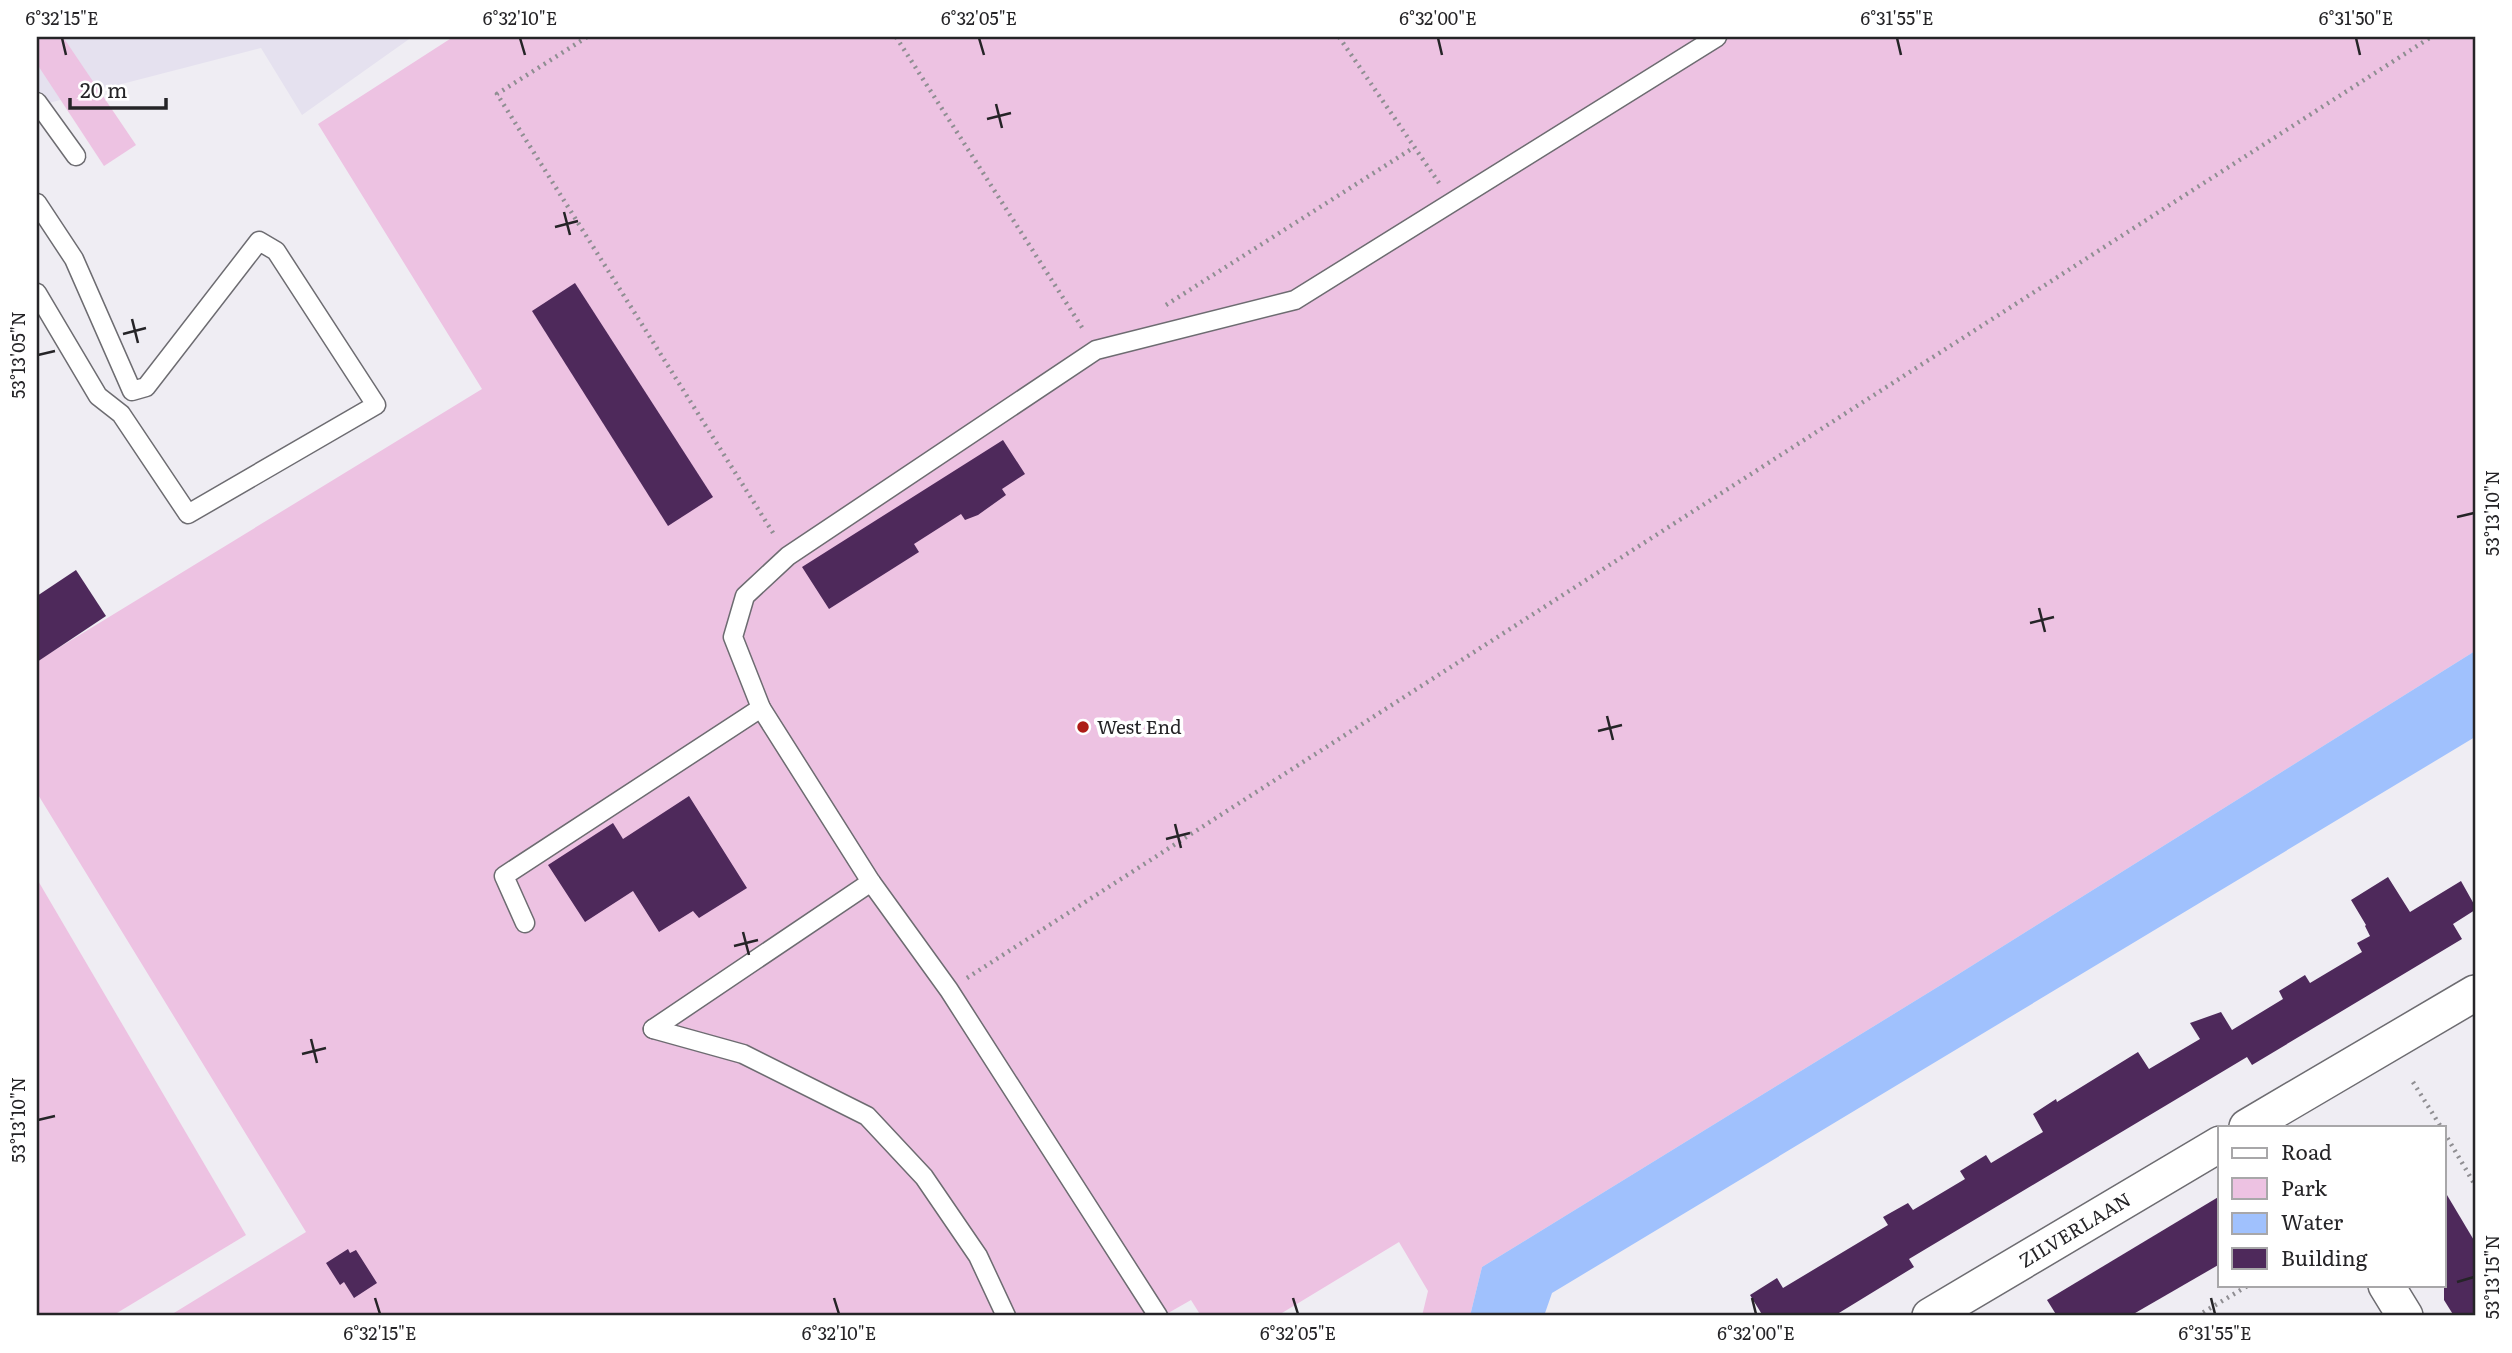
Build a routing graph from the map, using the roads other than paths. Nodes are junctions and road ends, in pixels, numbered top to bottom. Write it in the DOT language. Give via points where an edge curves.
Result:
graph roads {
  1 [pos="1717,37"];
  2 [pos="37,102"];
  3 [pos="76,156"];
  4 [pos="37,203"];
  5 [pos="37,293"];
  6 [pos="761,708"];
  7 [pos="871,882"];
  8 [pos="525,923"];
  9 [pos="2475,993"];
  10 [pos="2284,1118"];
  11 [pos="2252,1126"];
  12 [pos="2218,1145"];
  13 [pos="2387,1286"];
  14 [pos="1006,1316"];
  15 [pos="1157,1316"];
  16 [pos="1930,1316"];
  17 [pos="2405,1316"];
  1 -- 6 [label="lane" via="1295,300 1096,349 788,556 745,596 733,637"];
  2 -- 3 [label="lane"];
  4 -- 5 [label="lane" via="74,259 132,391 146,387 259,241 276,251 376,405 188,514 121,414 98,396"];
  6 -- 7 [label="lane"];
  6 -- 8 [label="lane" via="504,876"];
  7 -- 14 [label="lane" via="653,1029 743,1054 867,1116 924,1177 978,1256"];
  7 -- 15 [label="lane" via="949,989"];
  9 -- 10 [label="street"];
  10 -- 11 [label="street"];
  12 -- 16 [label="street, ZILVERLAAN"];
  13 -- 17 [label="street"];
}
